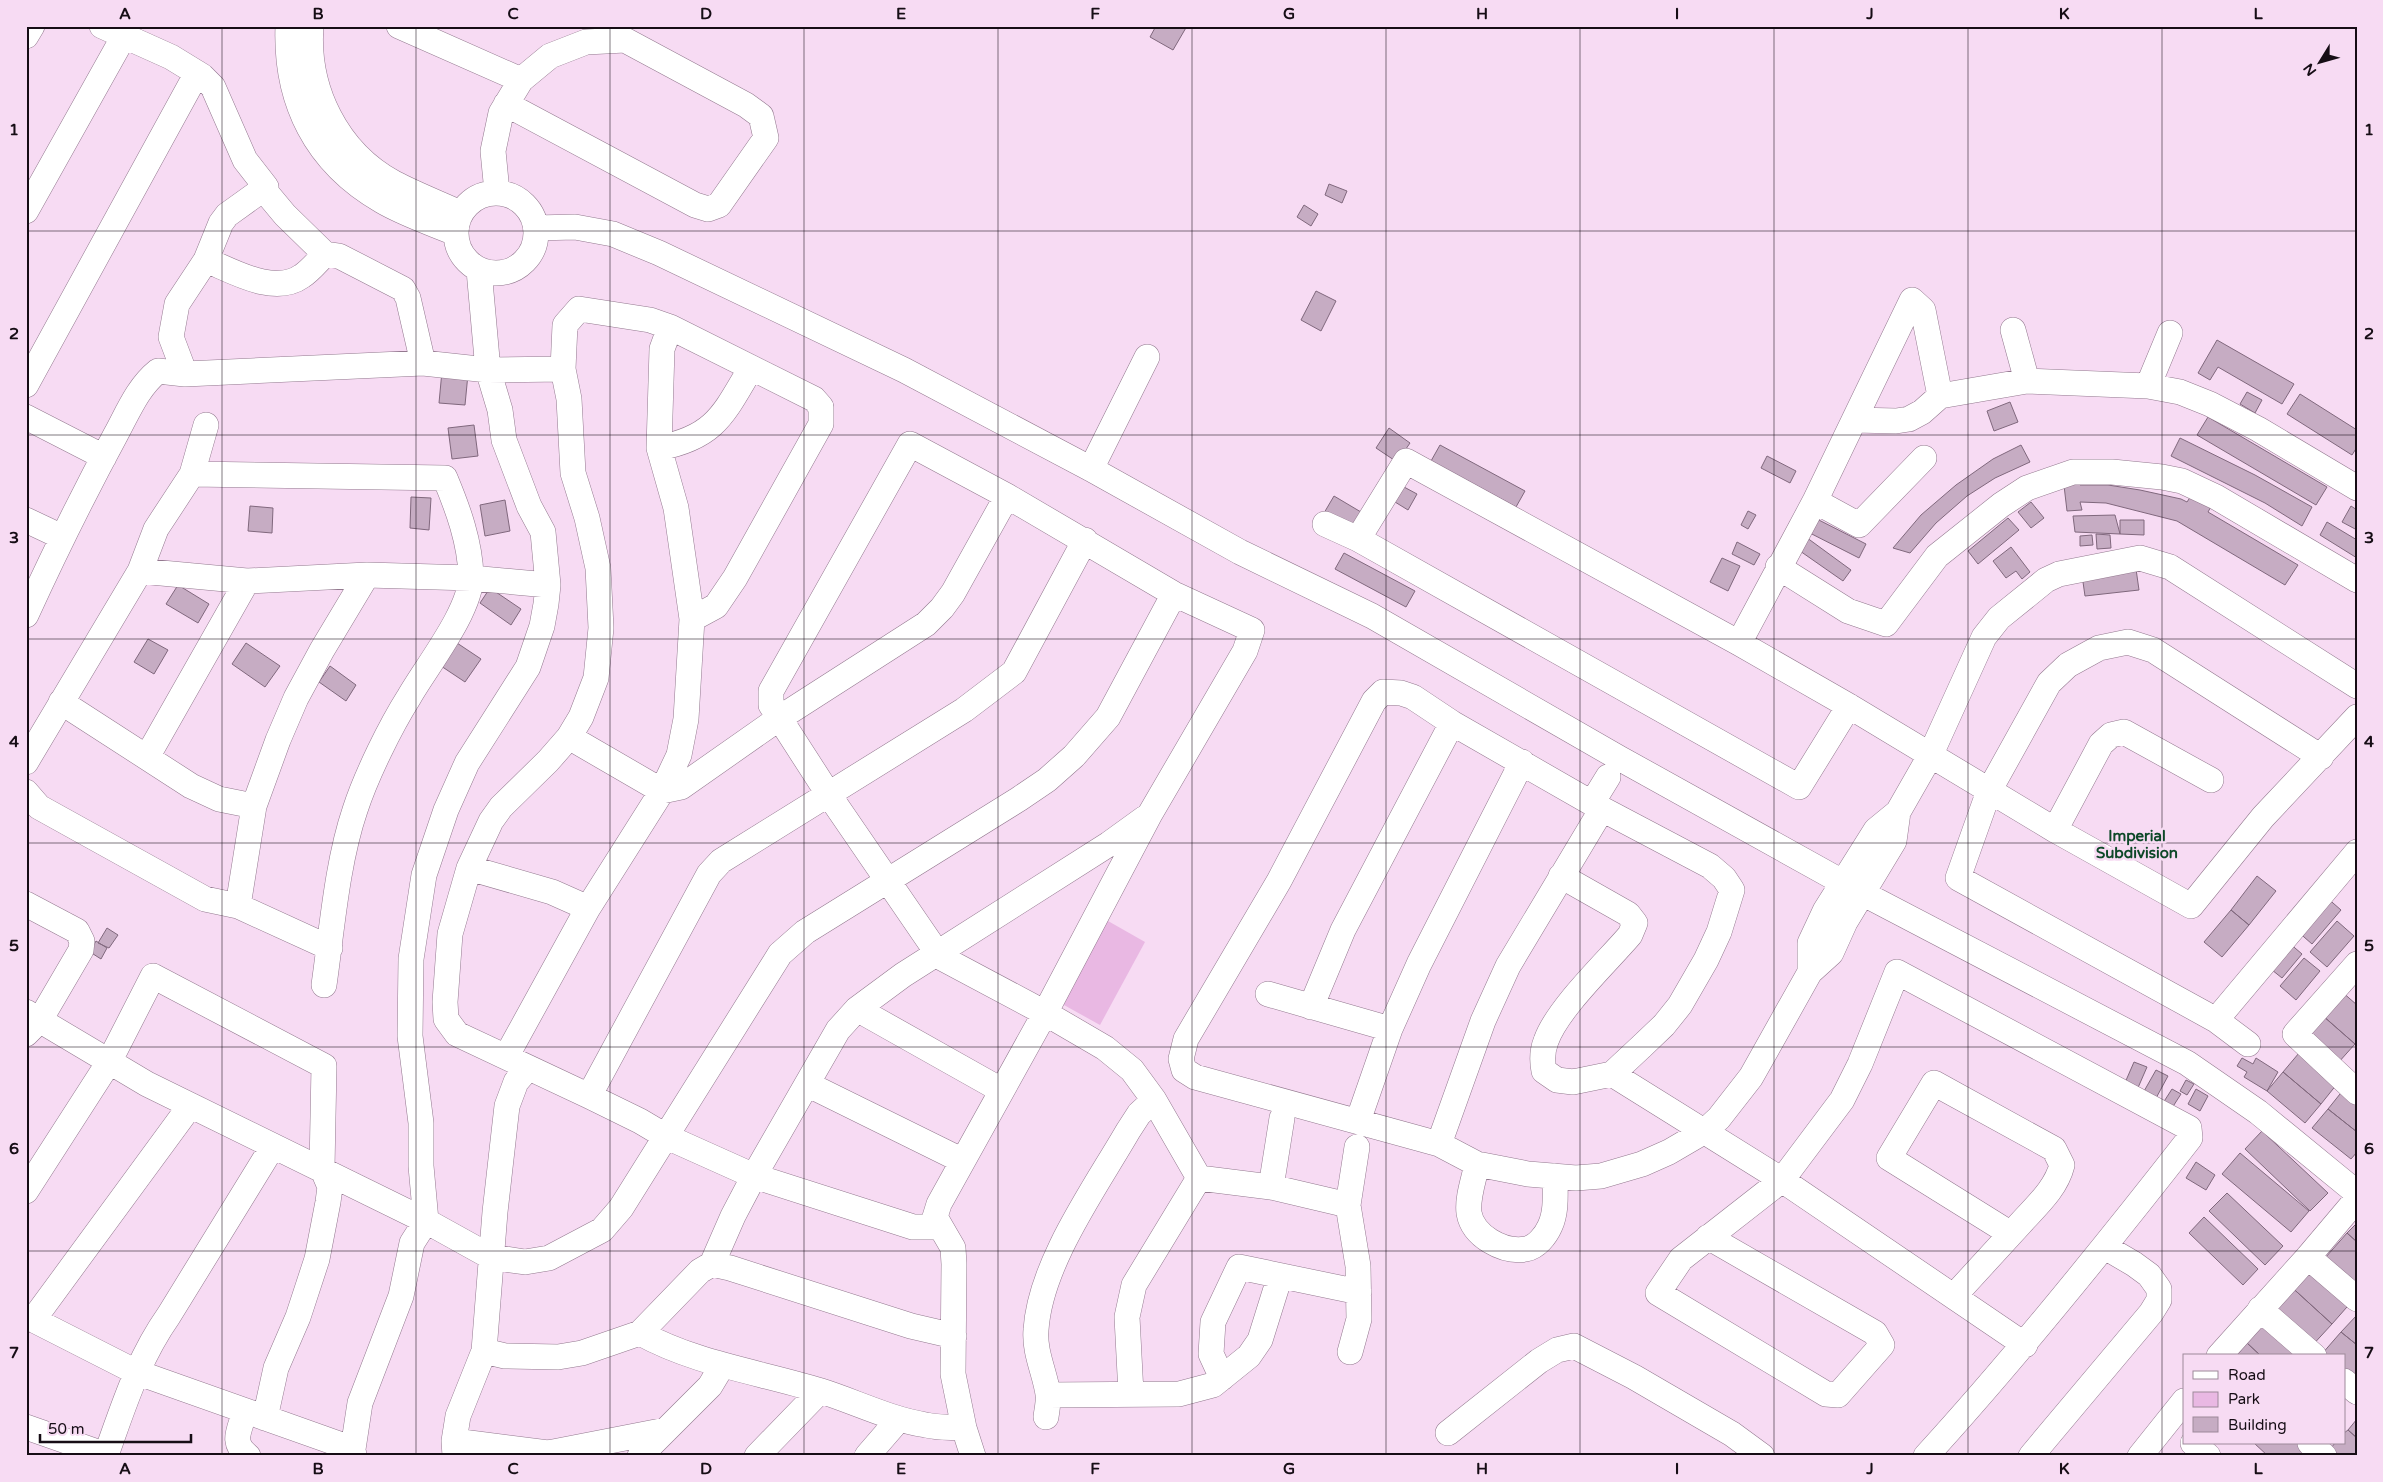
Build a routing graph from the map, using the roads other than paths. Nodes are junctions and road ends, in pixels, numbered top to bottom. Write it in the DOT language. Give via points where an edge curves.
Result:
graph roads {
  1 [pos="32,26"];
  2 [pos="311,26"];
  3 [pos="399,26"];
  4 [pos="283,29"];
  5 [pos="113,31"];
  6 [pos="630,33"];
  7 [pos="26,36"];
  8 [pos="197,73"];
  9 [pos="521,80"];
  10 [pos="506,104"];
  11 [pos="266,187"];
  12 [pos="497,192"];
  13 [pos="26,211"];
  14 [pos="458,223"];
  15 [pos="536,228"];
  16 [pos="324,254"];
  17 [pos="206,260"];
  18 [pos="479,270"];
  19 [pos="670,327"];
  20 [pos="2013,330"];
  21 [pos="2170,333"];
  22 [pos="1147,357"];
  23 [pos="423,362"];
  24 [pos="751,368"];
  25 [pos="563,369"];
  26 [pos="488,370"];
  27 [pos="185,374"];
  28 [pos="2027,381"];
  29 [pos="26,385"];
  30 [pos="2148,386"];
  31 [pos="1940,396"];
  32 [pos="26,417"];
  33 [pos="1854,420"];
  34 [pos="206,425"];
  35 [pos="659,448"];
  36 [pos="104,457"];
  37 [pos="1924,458"];
  38 [pos="1091,469"];
  39 [pos="192,474"];
  40 [pos="2357,488"];
  41 [pos="1007,496"];
  42 [pos="1815,501"];
  43 [pos="26,520"];
  44 [pos="1325,524"];
  45 [pos="62,537"];
  46 [pos="1358,538"];
  47 [pos="1085,540"];
  48 [pos="1778,567"];
  49 [pos="140,571"];
  50 [pos="367,575"];
  51 [pos="471,578"];
  52 [pos="2357,580"];
  53 [pos="247,581"];
  54 [pos="548,585"];
  55 [pos="1174,594"];
  56 [pos="26,615"];
  57 [pos="692,620"];
  58 [pos="1739,643"];
  59 [pos="2357,686"];
  60 [pos="61,702"];
  61 [pos="1849,706"];
  62 [pos="2357,717"];
  63 [pos="778,719"];
  64 [pos="1452,723"];
  65 [pos="569,737"];
  66 [pos="1930,756"];
  67 [pos="147,757"];
  68 [pos="2320,757"];
  69 [pos="26,762"];
  70 [pos="1522,762"];
  71 [pos="1608,777"];
  72 [pos="2211,780"];
  73 [pos="662,791"];
  74 [pos="1989,791"];
  75 [pos="26,792"];
  76 [pos="829,795"];
  77 [pos="254,806"];
  78 [pos="1597,806"];
  79 [pos="1150,814"];
  80 [pos="2055,830"];
  81 [pos="2357,852"];
  82 [pos="469,868"];
  83 [pos="1561,876"];
  84 [pos="887,880"];
  85 [pos="1852,888"];
  86 [pos="26,904"];
  87 [pos="238,906"];
  88 [pos="588,908"];
  89 [pos="330,948"];
  90 [pos="936,953"];
  91 [pos="2352,979"];
  92 [pos="324,985"];
  93 [pos="1268,994"];
  94 [pos="1310,1007"];
  95 [pos="858,1009"];
  96 [pos="1045,1013"];
  97 [pos="2216,1020"];
  98 [pos="31,1022"];
  99 [pos="1390,1028"];
  100 [pos="2248,1044"];
  101 [pos="109,1062"];
  102 [pos="517,1062"];
  103 [pos="1612,1074"];
  104 [pos="2353,1082"];
  105 [pos="807,1084"];
  106 [pos="1001,1090"];
  107 [pos="589,1096"];
  108 [pos="1154,1100"];
  109 [pos="190,1106"];
  110 [pos="1282,1118"];
  111 [pos="1358,1121"];
  112 [pos="1705,1131"];
  113 [pos="667,1137"];
  114 [pos="1438,1144"];
  115 [pos="273,1146"];
  116 [pos="1357,1146"];
  117 [pos="961,1160"];
  118 [pos="1478,1164"];
  119 [pos="322,1168"];
  120 [pos="754,1176"];
  121 [pos="1555,1176"];
  122 [pos="1199,1178"];
  123 [pos="1782,1180"];
  124 [pos="1270,1187"];
  125 [pos="26,1191"];
  126 [pos="2357,1193"];
  127 [pos="2357,1199"];
  128 [pos="1348,1205"];
  129 [pos="426,1221"];
  130 [pos="939,1227"];
  131 [pos="2011,1234"];
  132 [pos="1708,1237"];
  133 [pos="2106,1247"];
  134 [pos="491,1257"];
  135 [pos="2308,1257"];
  136 [pos="712,1264"];
  137 [pos="1280,1276"];
  138 [pos="1359,1292"];
  139 [pos="1954,1296"];
  140 [pos="2357,1299"];
  141 [pos="2260,1309"];
  142 [pos="30,1318"];
  143 [pos="640,1333"];
  144 [pos="954,1336"];
  145 [pos="2025,1345"];
  146 [pos="484,1351"];
  147 [pos="1350,1352"];
  148 [pos="2221,1354"];
  149 [pos="2312,1354"];
  150 [pos="722,1366"];
  151 [pos="136,1372"];
  152 [pos="1222,1378"];
  153 [pos="2346,1384"];
  154 [pos="820,1391"];
  155 [pos="2357,1392"];
  156 [pos="1131,1394"];
  157 [pos="2183,1404"];
  158 [pos="255,1414"];
  159 [pos="899,1419"];
  160 [pos="964,1428"];
  161 [pos="2176,1429"];
  162 [pos="666,1430"];
  163 [pos="1448,1432"];
  164 [pos="28,1434"];
  165 [pos="2194,1444"];
  166 [pos="2311,1444"];
  167 [pos="455,1448"];
  168 [pos="353,1452"];
  169 [pos="869,1455"];
  170 [pos="248,1456"];
  171 [pos="640,1456"];
  172 [pos="757,1456"];
  173 [pos="973,1456"];
  174 [pos="1762,1456"];
  175 [pos="1926,1456"];
  176 [pos="2031,1456"];
  177 [pos="2140,1456"];
  178 [pos="2208,1456"];
  179 [pos="2324,1456"];
  1 -- 7 [label="street"];
  2 -- 14 [label="street" via="309,49 313,73 322,107 339,133 358,157"];
  3 -- 9 [label="street"];
  4 -- 14 [label="street" via="302,117 342,174 382,202"];
  5 -- 8 [label="street" via="171,57"];
  5 -- 13 [label="street"];
  6 -- 9 [label="street" via="586,42 550,56"];
  6 -- 10 [label="street" via="761,116 766,138 719,205 708,209 696,205"];
  8 -- 11 [label="street" via="213,87 245,160"];
  8 -- 29 [label="street"];
  9 -- 10 [label="street"];
  10 -- 12 [label="street" via="493,151"];
  11 -- 16 [label="street" via="265,191 285,215"];
  11 -- 17 [label="street" via="228,215"];
  12 -- 14 [label="street" via="476,197"];
  12 -- 15 [label="street" via="509,194 523,203"];
  14 -- 18 [label="street" via="462,255"];
  15 -- 18 [label="street" via="533,249 520,265 501,273"];
  15 -- 38 [label="street" via="575,227 613,234 659,253 904,370"];
  16 -- 17 [label="street" via="302,277 290,282 270,283 247,278"];
  16 -- 23 [label="street" via="339,256 403,289"];
  17 -- 27 [label="street" via="177,304 173,318 171,336"];
  18 -- 26 [label="street"];
  19 -- 24 [label="street"];
  19 -- 25 [label="street" via="650,320 579,308 565,325"];
  19 -- 35 [label="street" via="662,349"];
  20 -- 28 [label="street"];
  21 -- 30 [label="street"];
  22 -- 38 [label="street"];
  23 -- 26 [label="street"];
  23 -- 27 [label="street"];
  24 -- 35 [label="street" via="716,423 697,437"];
  24 -- 57 [label="street" via="814,399 821,407 820,424 735,578 716,606"];
  25 -- 26 [label="street"];
  25 -- 65 [label="street" via="569,399 573,473 593,540 600,603 600,652 596,678 581,717"];
  26 -- 54 [label="street" via="500,410 504,440 529,506 543,532"];
  27 -- 36 [label="street" via="158,371 146,381"];
  28 -- 30 [label="street"];
  28 -- 31 [label="street"];
  30 -- 40 [label="street" via="2180,392 2210,404"];
  31 -- 33 [label="street" via="1909,419"];
  31 -- 33 [label="street" via="1923,310 1912,300"];
  32 -- 36 [label="street"];
  33 -- 42 [label="street"];
  34 -- 39 [label="street"];
  35 -- 57 [label="street" via="676,508"];
  36 -- 45 [label="street"];
  37 -- 42 [label="street" via="1859,524"];
  38 -- 85 [label="street" via="1240,552 1372,616"];
  39 -- 49 [label="street" via="156,528"];
  39 -- 51 [label="street" via="445,478 458,508 467,542"];
  41 -- 47 [label="street"];
  41 -- 63 [label="street" via="953,593 926,624"];
  41 -- 63 [label="street" via="910,444 771,691 771,705"];
  42 -- 48 [label="street"];
  43 -- 45 [label="street"];
  44 -- 46 [label="street"];
  45 -- 56 [label="street"];
  46 -- 58 [label="street" via="1406,461"];
  46 -- 61 [label="street" via="1799,787"];
  47 -- 55 [label="street"];
  47 -- 76 [label="street" via="1014,672 964,710"];
  48 -- 52 [label="street" via="1848,612 1886,624 1937,556 2001,505 2027,488 2073,472 2112,472 2182,481 2216,497"];
  48 -- 58 [label="street"];
  49 -- 53 [label="street"];
  49 -- 60 [label="street"];
  50 -- 51 [label="street"];
  50 -- 53 [label="street"];
  50 -- 77 [label="street" via="296,698"];
  51 -- 54 [label="street"];
  51 -- 89 [label="street" via="455,624 408,698 355,809 346,842"];
  53 -- 67 [label="street"];
  54 -- 129 [label="street" via="542,626 528,667 467,763 446,810 424,874 411,959 410,1036 421,1123 420,1166"];
  55 -- 79 [label="street" via="1252,630 1245,651"];
  55 -- 84 [label="street" via="1108,717 1074,756 1019,799"];
  57 -- 73 [label="street" via="686,719 679,755"];
  58 -- 61 [label="street"];
  59 -- 66 [label="street" via="2170,566 2140,558 2059,574 2046,580 1999,618 1984,637"];
  60 -- 67 [label="street"];
  60 -- 69 [label="street"];
  61 -- 66 [label="street"];
  62 -- 68 [label="street"];
  63 -- 73 [label="street" via="681,787"];
  63 -- 76 [label="street"];
  64 -- 70 [label="street"];
  64 -- 94 [label="street" via="1343,930"];
  64 -- 111 [label="street" via="1413,697 1401,693 1383,692 1374,701 1279,881 1186,1039 1180,1059 1184,1070 1194,1077"];
  65 -- 73 [label="street"];
  65 -- 82 [label="street" via="501,806"];
  66 -- 74 [label="street"];
  66 -- 85 [label="street" via="1898,812 1876,830"];
  67 -- 77 [label="street" via="191,786 219,799"];
  68 -- 74 [label="street" via="2153,650 2128,642 2099,648 2068,665 2049,682"];
  68 -- 80 [label="street" via="2263,817 2191,906"];
  70 -- 78 [label="street"];
  70 -- 99 [label="street"];
  71 -- 78 [label="street"];
  72 -- 80 [label="street" via="2124,732 2111,735 2101,744"];
  73 -- 88 [label="street"];
  74 -- 80 [label="street"];
  74 -- 97 [label="street" via="1958,878"];
  75 -- 87 [label="street" via="40,807 171,880 205,898"];
  76 -- 84 [label="street"];
  76 -- 107 [label="street" via="721,862 709,874"];
  77 -- 87 [label="street"];
  78 -- 83 [label="street"];
  78 -- 103 [label="street" via="1710,866 1732,890 1719,932 1680,1005 1664,1025"];
  79 -- 90 [label="street" via="1109,844"];
  79 -- 96 [label="street"];
  81 -- 97 [label="street"];
  82 -- 88 [label="street" via="552,892"];
  82 -- 102 [label="street" via="450,934 446,1019 457,1034"];
  83 -- 103 [label="street" via="1628,914 1635,923 1630,936 1552,1027 1542,1057 1544,1071 1557,1080 1573,1082"];
  83 -- 114 [label="street" via="1494,996"];
  84 -- 90 [label="street"];
  84 -- 113 [label="street" via="805,932 780,954"];
  85 -- 112 [label="street" via="1825,911 1810,943 1810,972 1751,1077 1720,1118"];
  85 -- 126 [label="street" via="2188,1063 2258,1112"];
  86 -- 98 [label="street" via="77,931 82,941 81,950"];
  87 -- 89 [label="street"];
  88 -- 102 [label="street"];
  89 -- 92 [label="street"];
  90 -- 95 [label="street"];
  90 -- 96 [label="street" via="944,961"];
  91 -- 104 [label="street" via="2295,1034"];
  93 -- 94 [label="street"];
  94 -- 99 [label="street"];
  95 -- 105 [label="street" via="838,1030"];
  95 -- 106 [label="street"];
  96 -- 106 [label="street"];
  96 -- 108 [label="street" via="1112,1054 1132,1070"];
  97 -- 100 [label="street"];
  98 -- 101 [label="street"];
  99 -- 111 [label="street"];
  101 -- 109 [label="street"];
  101 -- 119 [label="street" via="153,976 324,1066"];
  101 -- 125 [label="street"];
  102 -- 107 [label="street"];
  102 -- 134 [label="street" via="516,1082 507,1106"];
  103 -- 112 [label="street"];
  105 -- 117 [label="street"];
  105 -- 120 [label="street"];
  106 -- 117 [label="street"];
  107 -- 113 [label="street"];
  108 -- 122 [label="street"];
  108 -- 156 [label="street" via="1128,1131 1057,1255 1047,1280 1035,1332 1047,1406"];
  109 -- 115 [label="street"];
  109 -- 142 [label="street"];
  110 -- 124 [label="street"];
  111 -- 114 [label="street"];
  112 -- 121 [label="street" via="1642,1164 1601,1176"];
  112 -- 123 [label="street"];
  113 -- 120 [label="street"];
  113 -- 134 [label="street" via="621,1208 602,1230 550,1258 526,1262"];
  114 -- 118 [label="street"];
  115 -- 119 [label="street"];
  115 -- 151 [label="street" via="151,1340"];
  116 -- 128 [label="street"];
  117 -- 130 [label="street" via="938,1204 935,1217"];
  118 -- 121 [label="street" via="1519,1173"];
  118 -- 121 [label="street" via="1469,1204 1472,1223 1494,1243 1507,1248 1526,1249 1542,1238 1550,1226 1555,1212"];
  119 -- 129 [label="street"];
  119 -- 158 [label="street" via="330,1187 317,1259 298,1317"];
  120 -- 130 [label="street" via="913,1227"];
  120 -- 136 [label="street"];
  122 -- 124 [label="street"];
  122 -- 156 [label="street" via="1134,1285 1127,1317"];
  123 -- 132 [label="street"];
  123 -- 133 [label="street" via="1842,1100 1897,972 2189,1128 2190,1138"];
  123 -- 139 [label="street"];
  124 -- 128 [label="street"];
  127 -- 135 [label="street"];
  128 -- 138 [label="street"];
  129 -- 134 [label="street"];
  129 -- 168 [label="street" via="412,1243 401,1296 360,1403"];
  130 -- 144 [label="street" via="953,1248"];
  131 -- 131 [label="street" via="1889,1158 1934,1083 2054,1149 2059,1156 2062,1165 2052,1188"];
  131 -- 139 [label="street"];
  132 -- 132 [label="street" via="1681,1259 1658,1293 1826,1394 1838,1395 1882,1345 1875,1333"];
  133 -- 145 [label="street"];
  133 -- 176 [label="street" via="2149,1275 2159,1289 2159,1300"];
  134 -- 146 [label="street"];
  135 -- 140 [label="street"];
  135 -- 141 [label="street"];
  136 -- 143 [label="street" via="700,1271"];
  136 -- 144 [label="street" via="911,1326"];
  137 -- 138 [label="street"];
  137 -- 152 [label="street" via="1260,1340 1249,1356"];
  137 -- 152 [label="street" via="1239,1267 1213,1322 1211,1354"];
  138 -- 147 [label="street" via="1359,1319"];
  139 -- 145 [label="street"];
  141 -- 148 [label="street"];
  141 -- 149 [label="street"];
  142 -- 151 [label="street"];
  143 -- 146 [label="street" via="558,1357 505,1356"];
  143 -- 150 [label="street"];
  144 -- 160 [label="street" via="953,1374"];
  145 -- 175 [label="street"];
  146 -- 167 [label="street" via="458,1416"];
  150 -- 154 [label="street"];
  150 -- 162 [label="street" via="710,1386"];
  151 -- 158 [label="street"];
  151 -- 164 [label="street" via="106,1455"];
  152 -- 156 [label="street" via="1213,1385 1179,1394"];
  153 -- 155 [label="street"];
  154 -- 159 [label="street"];
  154 -- 172 [label="street"];
  157 -- 161 [label="street"];
  158 -- 168 [label="street"];
  158 -- 170 [label="street" via="236,1441 239,1449"];
  159 -- 160 [label="street" via="926,1426"];
  159 -- 169 [label="street"];
  160 -- 173 [label="street"];
  161 -- 177 [label="street"];
  162 -- 167 [label="street" via="548,1453"];
  162 -- 171 [label="street"];
  163 -- 174 [label="street" via="1539,1361 1557,1350 1574,1346 1732,1434"];
  165 -- 178 [label="street"];
  166 -- 179 [label="street"];
}
